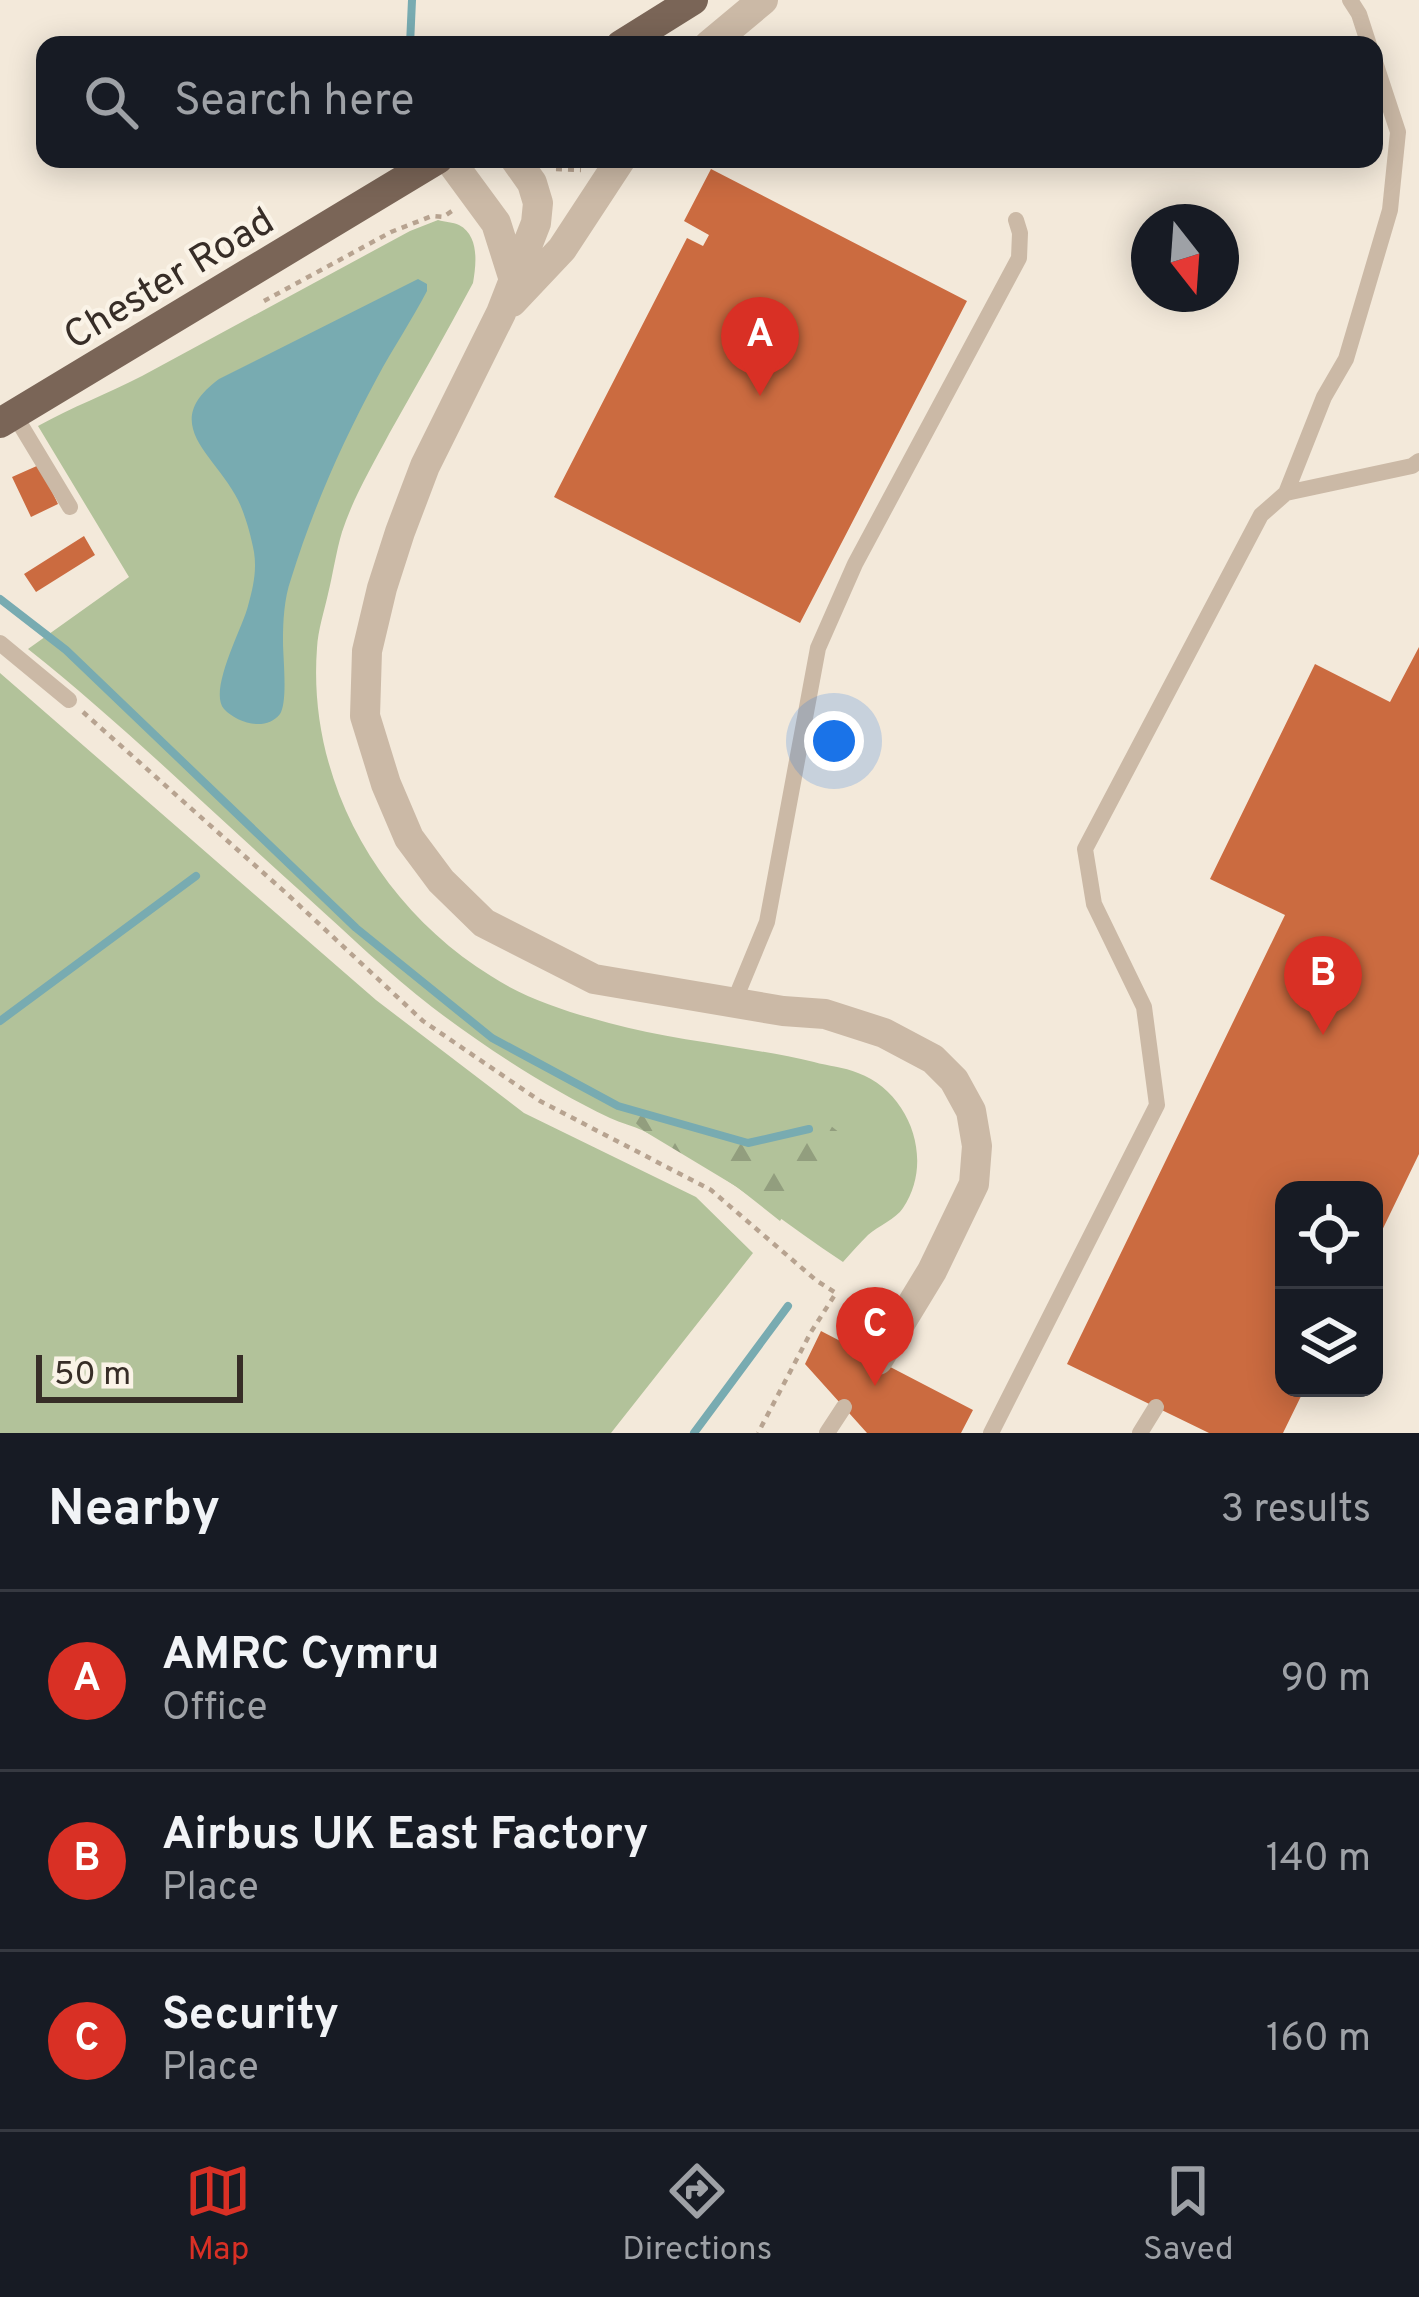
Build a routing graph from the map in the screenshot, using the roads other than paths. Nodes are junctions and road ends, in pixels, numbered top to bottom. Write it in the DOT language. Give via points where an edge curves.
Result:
graph roads {
  1 [pos="693,0"];
  2 [pos="763,0"];
  3 [pos="1349,0"];
  4 [pos="635,36"];
  5 [pos="720,36"];
  6 [pos="1367,36"];
  7 [pos="1383,86"];
  8 [pos="423,168"];
  9 [pos="456,168"];
  10 [pos="521,168"];
  11 [pos="615,168"];
  12 [pos="1016,220"];
  13 [pos="514,280"];
  14 [pos="501,313"];
  15 [pos="7,419"];
  16 [pos="1419,461"];
  17 [pos="1286,493"];
  18 [pos="70,507"];
  19 [pos="0,643"];
  20 [pos="70,700"];
  21 [pos="734,1002"];
  22 [pos="878,1360"];
  23 [pos="844,1407"];
  24 [pos="827,1433"];
  25 [pos="991,1433"];
  26 [pos="1140,1433"];
  27 [pos="1154,1433"];
  1 -- 4 [label="main road"];
  2 -- 5 [label="street"];
  3 -- 6 [label="lane"];
  7 -- 17 [label="lane" via="1398,132 1390,210 1346,359"];
  8 -- 15 [label="main road, Chester Road"];
  9 -- 13 [label="street" via="496,223"];
  10 -- 13 [label="street" via="538,202"];
  11 -- 14 [label="street" via="562,250"];
  12 -- 21 [label="lane" via="1019,258 818,648 767,922"];
  13 -- 14 [label="street"];
  14 -- 21 [label="street" via="424,466 382,588 367,651 365,716 386,784 409,838 484,923 594,979"];
  15 -- 18 [label="lane"];
  16 -- 17 [label="lane"];
  17 -- 25 [label="lane" via="1262,515 1085,849 1094,904 1144,1007 1157,1105"];
  19 -- 20 [label="lane"];
  21 -- 22 [label="street" via="825,1014 884,1033 933,1059 971,1111 974,1184"];
  23 -- 24 [label="lane"];
  26 -- 27 [label="lane" via="1156,1407"];
}
